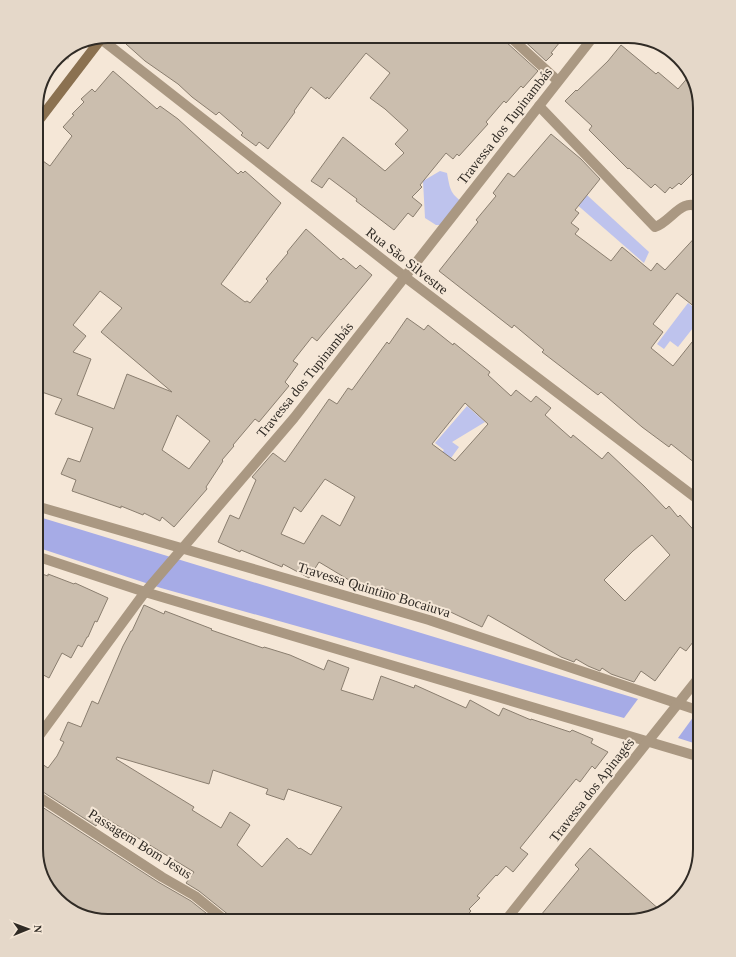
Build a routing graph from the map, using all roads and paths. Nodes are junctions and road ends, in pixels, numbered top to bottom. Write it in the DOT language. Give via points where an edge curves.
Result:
graph roads {
  1 [pos="106,43"];
  2 [pos="517,43"];
  3 [pos="588,43"];
  4 [pos="97,44"];
  5 [pos="558,81"];
  6 [pos="539,106"];
  7 [pos="43,115"];
  8 [pos="693,206"];
  9 [pos="404,277"];
  10 [pos="693,496"];
  11 [pos="43,508"];
  12 [pos="182,548"];
  13 [pos="43,558"];
  14 [pos="145,592"];
  15 [pos="693,685"];
  16 [pos="678,704"];
  17 [pos="693,709"];
  18 [pos="43,730"];
  19 [pos="648,741"];
  20 [pos="693,755"];
  21 [pos="43,800"];
  22 [pos="217,914"];
  23 [pos="511,914"];
  1 -- 9 [label="street, Rua São Silvestre"];
  2 -- 5 [label="street"];
  3 -- 5 [label="street, Travessa dos Tupinambás"];
  4 -- 7 [label="main road"];
  5 -- 6 [label="street, Travessa dos Tupinambás"];
  6 -- 8 [label="street" via="655,226 662,224 683,205"];
  6 -- 9 [label="street, Travessa dos Tupinambás"];
  9 -- 10 [label="street, Rua São Silvestre"];
  9 -- 12 [label="street, Travessa dos Tupinambás" via="294,418"];
  11 -- 12 [label="street, Travessa Quintino Bocaiuva"];
  12 -- 14 [label="street, Travessa dos Tupinambás"];
  12 -- 16 [label="street, Travessa Quintino Bocaiuva" via="429,620"];
  13 -- 14 [label="street"];
  14 -- 18 [label="street, Travessa dos Tupinambás"];
  14 -- 19 [label="street"];
  15 -- 16 [label="street, Travessa dos Apinagés"];
  16 -- 17 [label="street, Travessa Quintino Bocaiuva"];
  16 -- 19 [label="street, Travessa dos Apinagés"];
  19 -- 20 [label="street"];
  19 -- 23 [label="street, Travessa dos Apinagés"];
  21 -- 22 [label="street, Passagem Bom Jesus" via="195,896"];
}
